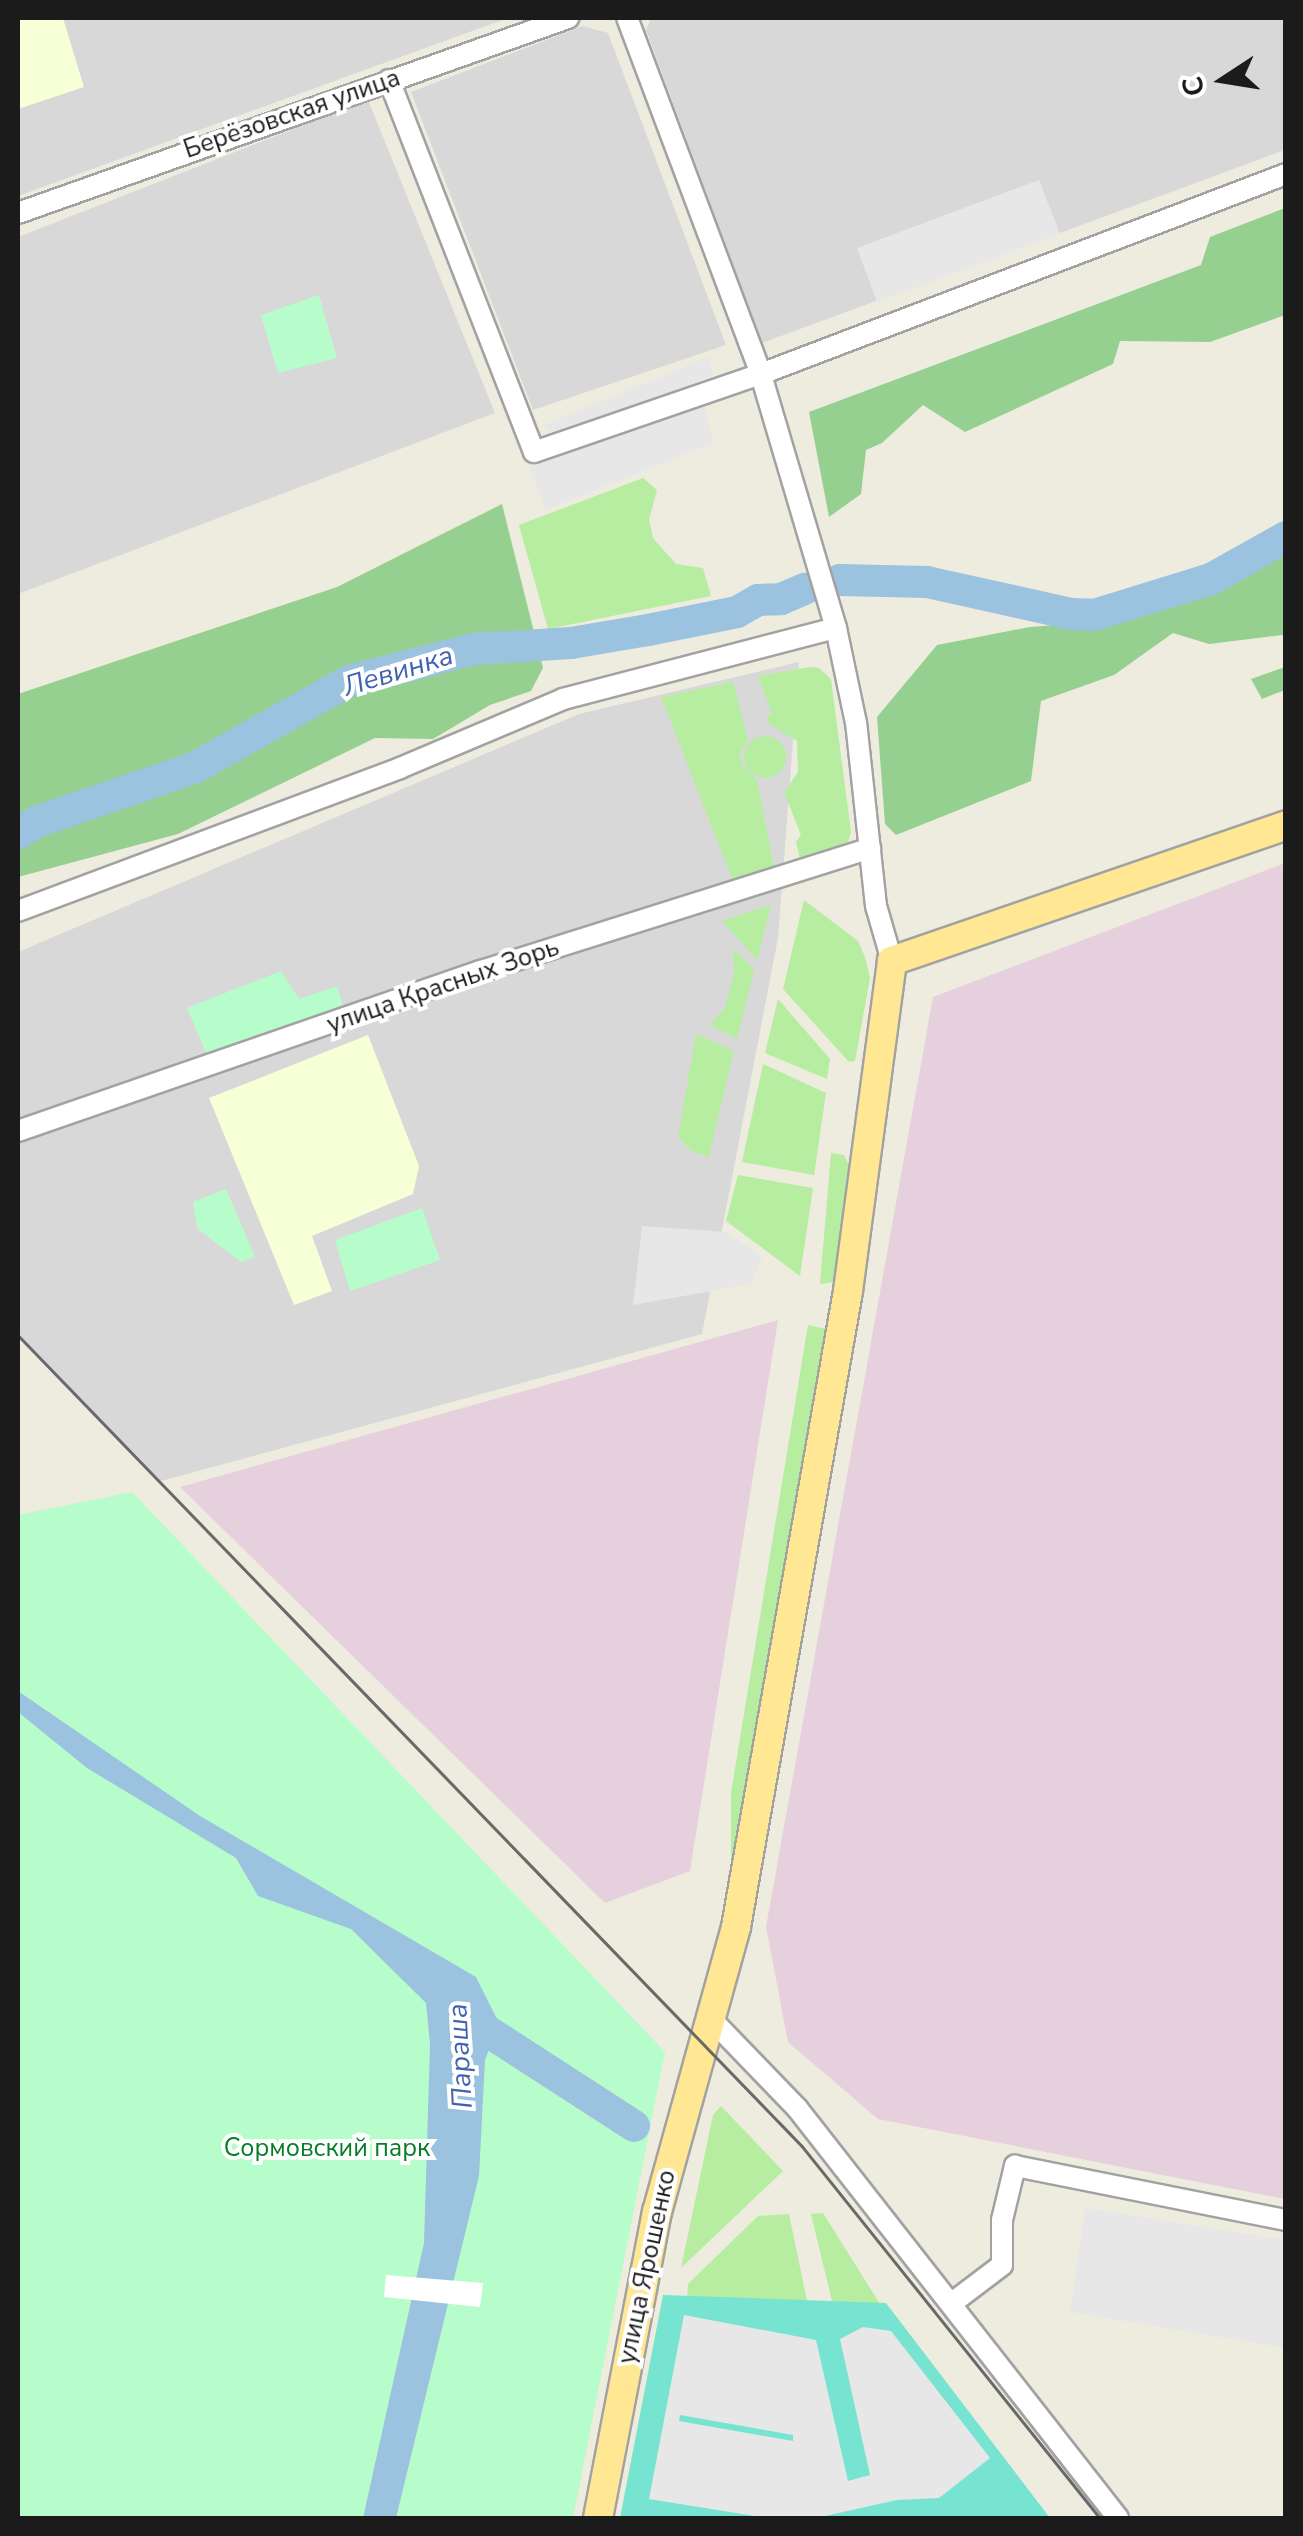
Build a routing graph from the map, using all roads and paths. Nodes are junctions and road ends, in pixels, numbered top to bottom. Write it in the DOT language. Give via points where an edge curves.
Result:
graph roads {
  1 [pos="568,18"];
  2 [pos="627,18"];
  3 [pos="389,80"];
  4 [pos="1286,174"];
  5 [pos="18,213"];
  6 [pos="761,374"];
  7 [pos="836,628"];
  8 [pos="1286,825"];
  9 [pos="870,848"];
  10 [pos="18,912"];
  11 [pos="892,961"];
  12 [pos="18,1131"];
  13 [pos="712,2020"];
  14 [pos="1286,2220"];
  15 [pos="952,2303"];
  16 [pos="598,2518"];
  17 [pos="1118,2518"];
  1 -- 3 [label="street, Берёзовская улица"];
  2 -- 6 [label="street"];
  3 -- 5 [label="street, Берёзовская улица"];
  3 -- 6 [label="street" via="534,452"];
  4 -- 6 [label="street"];
  6 -- 7 [label="street"];
  7 -- 9 [label="street" via="856,722"];
  7 -- 10 [label="street" via="564,700"];
  8 -- 11 [label="main road"];
  9 -- 11 [label="street" via="876,906"];
  9 -- 12 [label="street, улица Красных Зорь" via="492,968"];
  11 -- 13 [label="main road, улица Ярошенко" via="844,1310 736,1927"];
  13 -- 15 [label="street" via="798,2108"];
  13 -- 16 [label="main road, улица Ярошенко" via="656,2212"];
  14 -- 15 [label="street" via="1015,2166 1002,2220 1002,2265"];
  15 -- 17 [label="street"];
}
